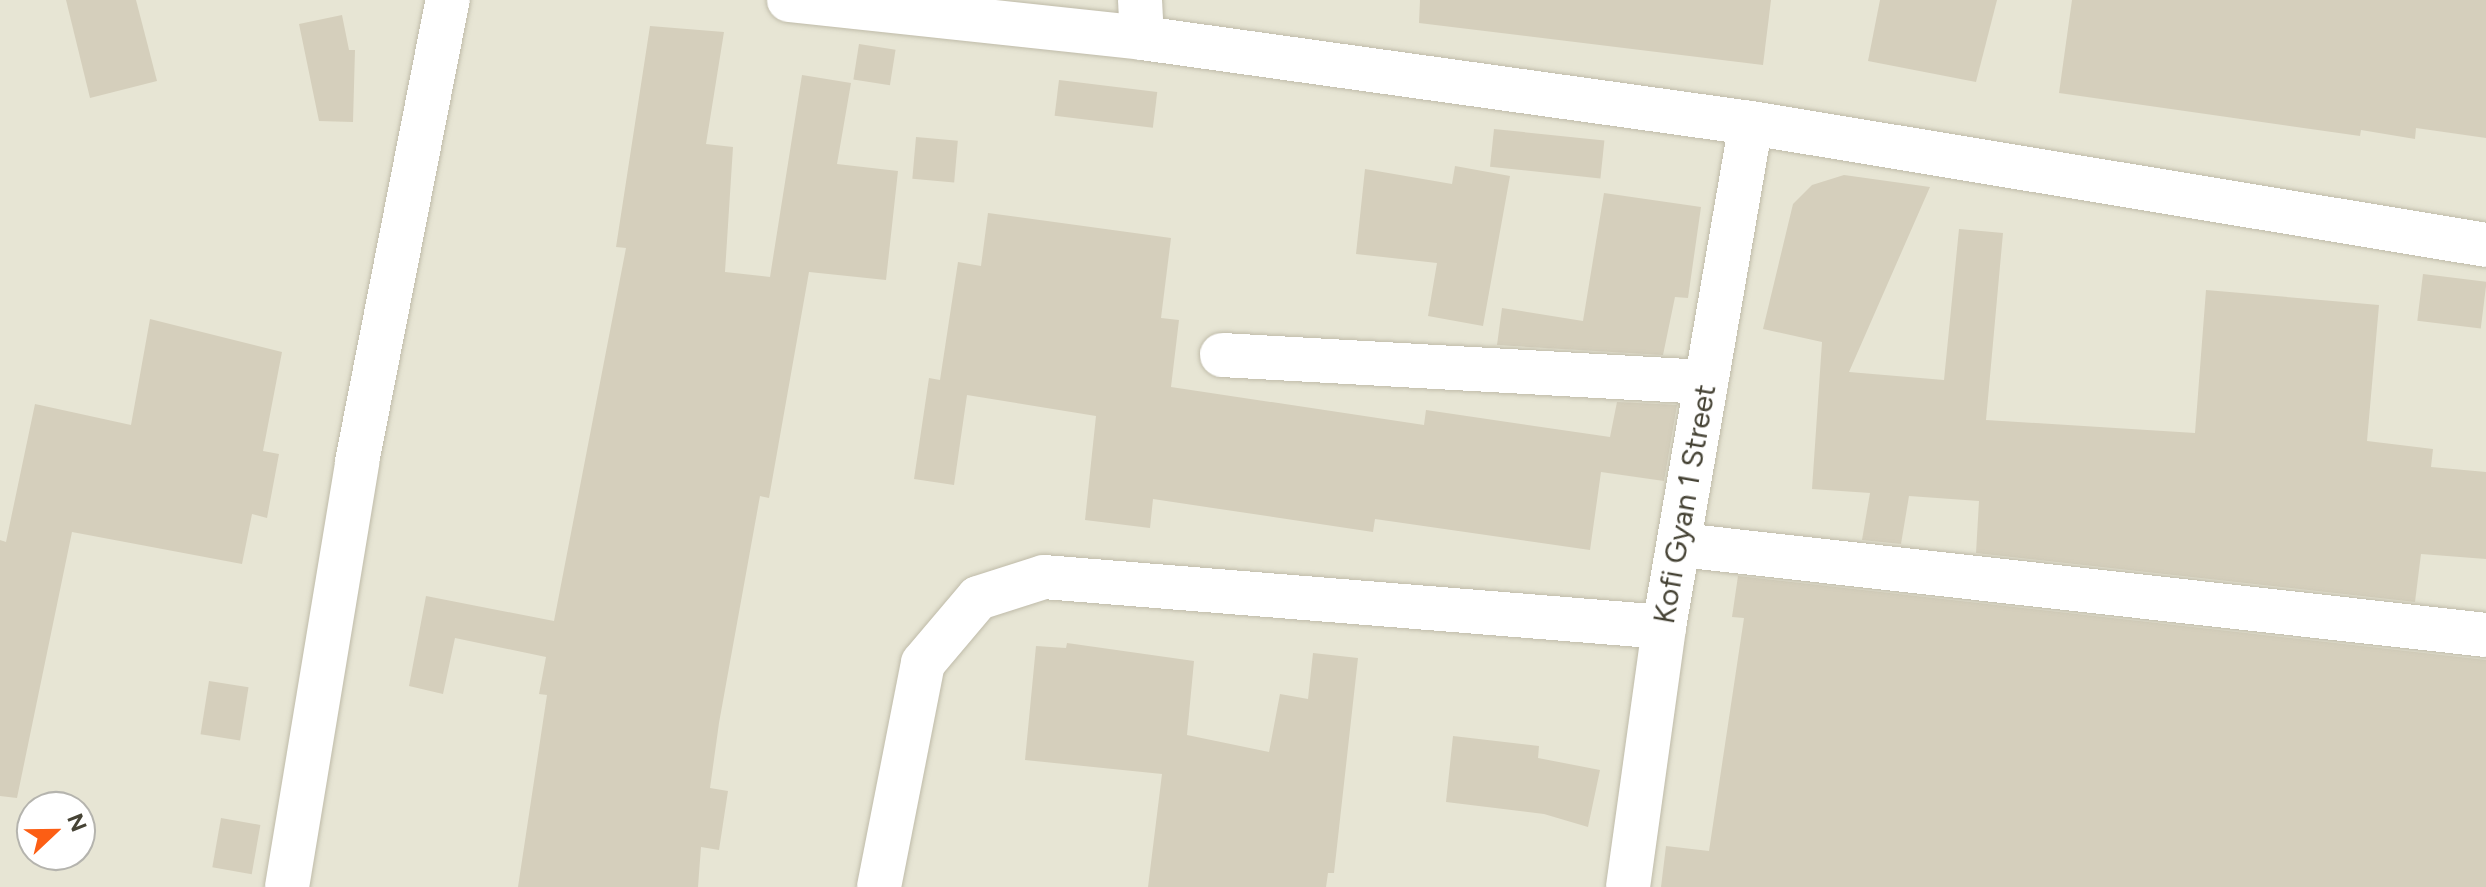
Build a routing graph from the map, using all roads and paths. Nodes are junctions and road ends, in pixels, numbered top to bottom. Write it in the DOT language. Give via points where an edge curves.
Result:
graph roads {
  1 [pos="448,0"];
  2 [pos="789,0"];
  3 [pos="1141,19"];
  4 [pos="1751,123"];
  5 [pos="2486,245"];
  6 [pos="1222,355"];
  7 [pos="1706,382"];
  8 [pos="1681,545"];
  9 [pos="1664,627"];
  10 [pos="2486,635"];
  11 [pos="287,887"];
  12 [pos="879,887"];
  13 [pos="1628,887"];
  1 -- 11 [label="street" via="357,462"];
  2 -- 3 [label="street"];
  3 -- 4 [label="street"];
  4 -- 5 [label="street"];
  4 -- 7 [label="street, Kofi Gyan 1 Street"];
  6 -- 7 [label="street"];
  7 -- 8 [label="street, Kofi Gyan 1 Street"];
  8 -- 9 [label="street, Kofi Gyan 1 Street"];
  8 -- 10 [label="street"];
  9 -- 12 [label="street" via="1044,577 978,598 923,663"];
  9 -- 13 [label="street, Kofi Gyan 1 Street"];
}
